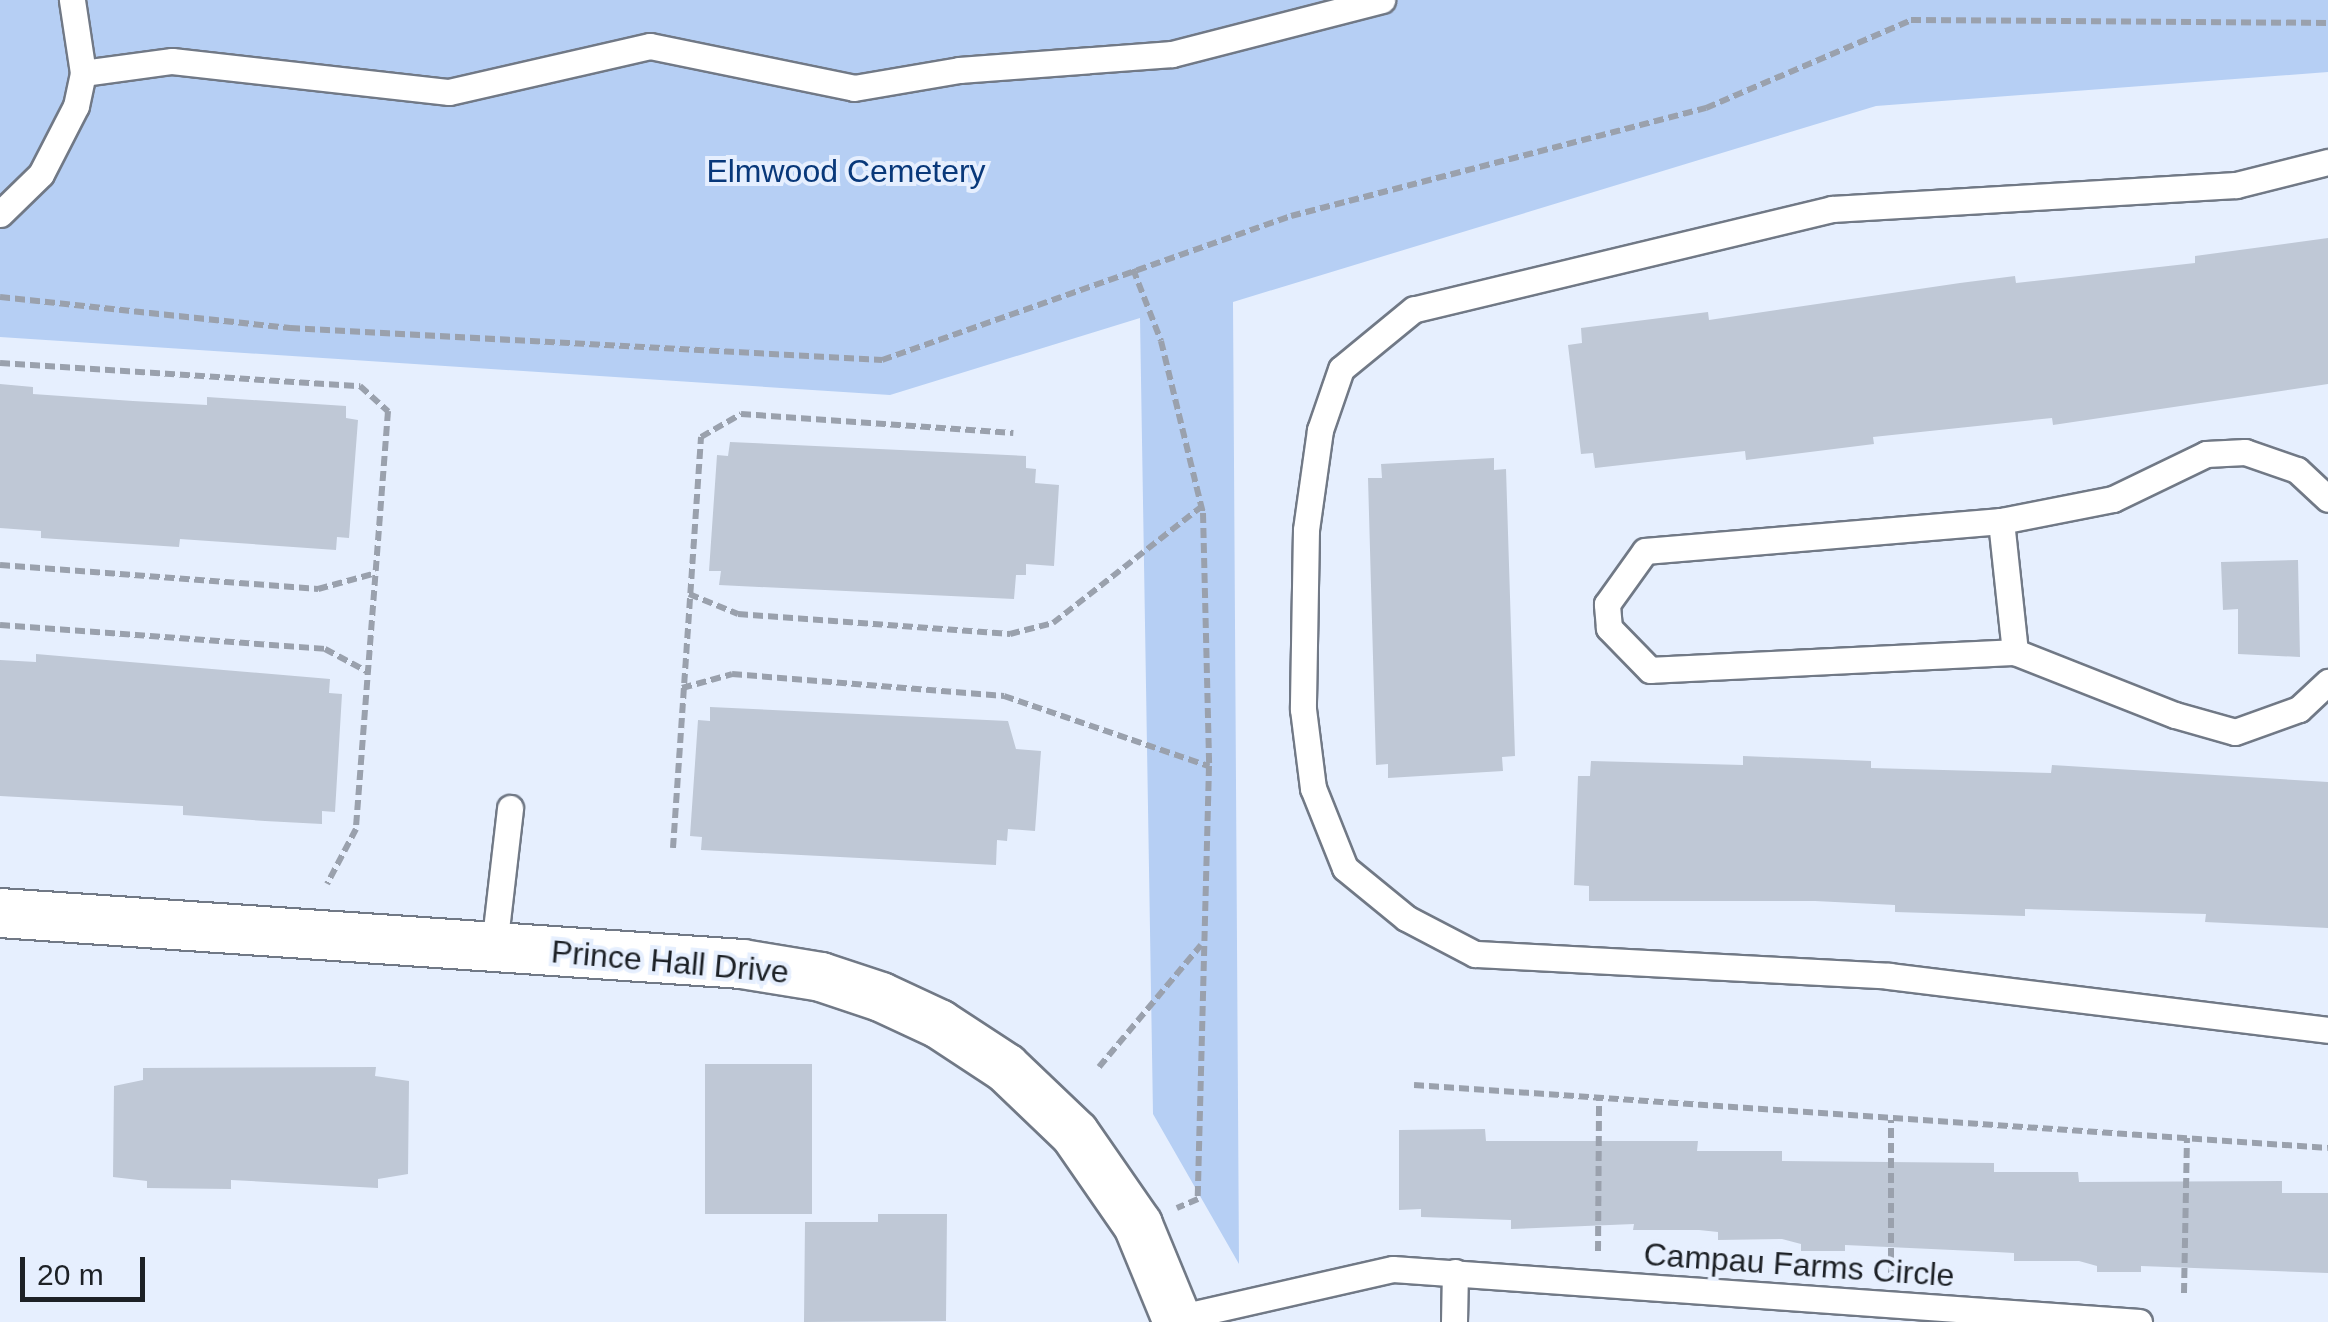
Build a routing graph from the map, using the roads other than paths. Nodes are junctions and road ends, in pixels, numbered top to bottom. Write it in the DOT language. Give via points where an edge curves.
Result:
graph roads {
  1 [pos="72,0"];
  2 [pos="1366,1"];
  3 [pos="83,74"];
  4 [pos="2328,162"];
  5 [pos="0,214"];
  6 [pos="2328,498"];
  7 [pos="2001,521"];
  8 [pos="2015,652"];
  9 [pos="2328,682"];
  10 [pos="510,808"];
  11 [pos="0,913"];
  12 [pos="494,947"];
  13 [pos="2328,1030"];
  14 [pos="1455,1272"];
  15 [pos="1178,1320"];
  16 [pos="1454,1322"];
  17 [pos="2139,1322"];
  1 -- 3 [label="lane"];
  2 -- 3 [label="lane" via="1172,54 959,70 854,88 650,46 449,92 172,62"];
  3 -- 5 [label="lane" via="64,140 42,174"];
  4 -- 13 [label="lane" via="2236,185 1832,209 1414,309 1341,370 1320,430 1306,530 1304,708 1312,788 1345,868 1406,918 1475,954 1889,976"];
  6 -- 7 [label="lane" via="2298,470 2245,452 2206,454 2113,500"];
  7 -- 8 [label="lane"];
  7 -- 8 [label="lane" via="1644,551 1607,604 1609,628 1650,670"];
  8 -- 9 [label="lane" via="2175,716 2235,732 2299,709"];
  10 -- 12 [label="lane"];
  11 -- 12 [label="street, Prince Hall Drive"];
  12 -- 15 [label="street, Prince Hall Drive" via="742,964 821,977 939,1024 1042,1099 1075,1134 1138,1225"];
  14 -- 15 [label="lane, Campau Farms Circle" via="1392,1269"];
  14 -- 16 [label="lane"];
  14 -- 17 [label="lane, Campau Farms Circle"];
}
